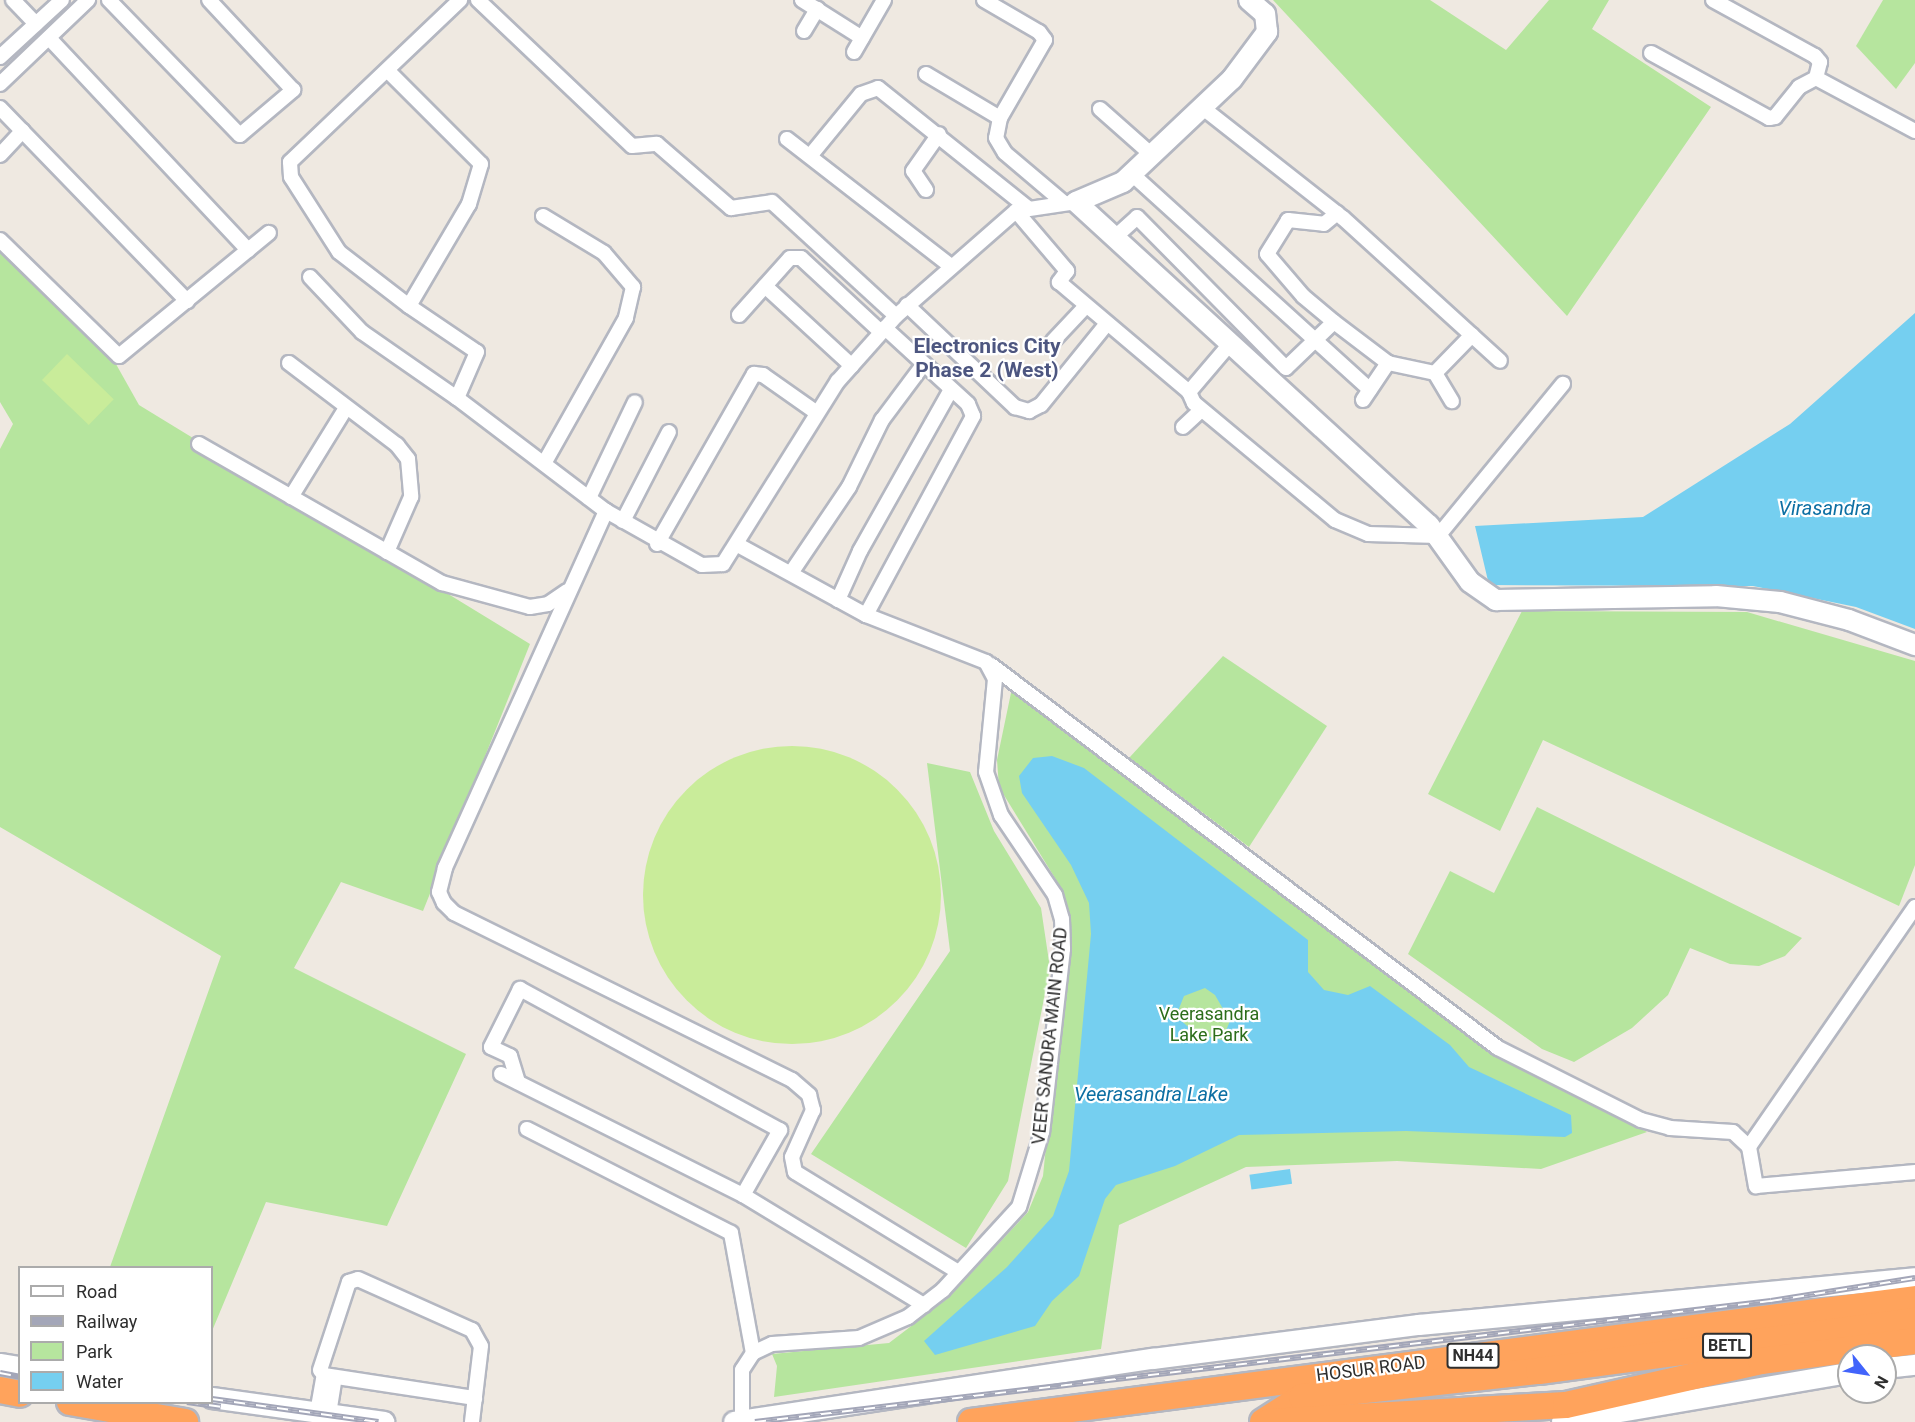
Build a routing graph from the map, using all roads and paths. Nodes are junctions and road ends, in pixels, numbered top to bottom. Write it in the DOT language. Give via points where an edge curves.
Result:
graph roads {
  1 [pos="13,0"];
  2 [pos="62,0"];
  3 [pos="88,0"];
  4 [pos="109,0"];
  5 [pos="209,0"];
  6 [pos="460,0"];
  7 [pos="478,0"];
  8 [pos="802,0"];
  9 [pos="884,0"];
  10 [pos="984,0"];
  11 [pos="1249,0"];
  12 [pos="1713,0"];
  13 [pos="817,9"];
  14 [pos="36,24"];
  15 [pos="804,31"];
  16 [pos="49,38"];
  17 [pos="862,38"];
  18 [pos="854,52"];
  19 [pos="1651,53"];
  20 [pos="0,57"];
  21 [pos="389,72"];
  22 [pos="926,74"];
  23 [pos="1816,78"];
  24 [pos="0,84"];
  25 [pos="0,108"];
  26 [pos="1203,108"];
  27 [pos="1100,109"];
  28 [pos="1000,118"];
  29 [pos="22,131"];
  30 [pos="1915,131"];
  31 [pos="939,134"];
  32 [pos="787,139"];
  33 [pos="0,155"];
  34 [pos="1152,155"];
  35 [pos="810,156"];
  36 [pos="1132,174"];
  37 [pos="926,190"];
  38 [pos="1069,202"];
  39 [pos="1022,210"];
  40 [pos="1337,213"];
  41 [pos="543,216"];
  42 [pos="269,233"];
  43 [pos="1114,238"];
  44 [pos="0,240"];
  45 [pos="248,250"];
  46 [pos="951,266"];
  47 [pos="310,278"];
  48 [pos="765,286"];
  49 [pos="187,301"];
  50 [pos="409,306"];
  51 [pos="907,306"];
  52 [pos="1085,307"];
  53 [pos="739,315"];
  54 [pos="896,316"];
  55 [pos="1334,322"];
  56 [pos="1105,326"];
  57 [pos="883,330"];
  58 [pos="1472,335"];
  59 [pos="1053,341"];
  60 [pos="1313,342"];
  61 [pos="1229,345"];
  62 [pos="1500,361"];
  63 [pos="289,363"];
  64 [pos="1388,363"];
  65 [pos="923,365"];
  66 [pos="852,366"];
  67 [pos="1436,373"];
  68 [pos="1563,384"];
  69 [pos="950,392"];
  70 [pos="1189,392"];
  71 [pos="457,398"];
  72 [pos="1452,400"];
  73 [pos="635,402"];
  74 [pos="346,408"];
  75 [pos="1201,410"];
  76 [pos="817,413"];
  77 [pos="1183,427"];
  78 [pos="669,432"];
  79 [pos="199,444"];
  80 [pos="545,462"];
  81 [pos="291,497"];
  82 [pos="589,498"];
  83 [pos="606,511"];
  84 [pos="622,521"];
  85 [pos="1438,536"];
  86 [pos="657,543"];
  87 [pos="738,545"];
  88 [pos="387,552"];
  89 [pos="791,573"];
  90 [pos="567,591"];
  91 [pos="838,600"];
  92 [pos="866,615"];
  93 [pos="1915,645"];
  94 [pos="986,662"];
  95 [pos="1915,907"];
  96 [pos="501,1074"];
  97 [pos="518,1082"];
  98 [pos="527,1129"];
  99 [pos="1749,1147"];
  100 [pos="1915,1172"];
  101 [pos="743,1195"];
  102 [pos="958,1272"];
  103 [pos="1915,1278"];
  104 [pos="1915,1299"];
  105 [pos="924,1305"];
  106 [pos="1915,1321"];
  107 [pos="1915,1341"];
  108 [pos="753,1353"];
  109 [pos="0,1364"];
  110 [pos="1915,1365"];
  111 [pos="18,1367"];
  112 [pos="1897,1367"];
  113 [pos="1837,1375"];
  114 [pos="329,1376"];
  115 [pos="0,1390"];
  116 [pos="18,1394"];
  117 [pos="213,1398"];
  118 [pos="474,1398"];
  119 [pos="82,1404"];
  120 [pos="323,1413"];
  121 [pos="1032,1418"];
  122 [pos="738,1421"];
  123 [pos="185,1422"];
  124 [pos="384,1422"];
  125 [pos="472,1422"];
  126 [pos="971,1422"];
  127 [pos="1263,1422"];
  128 [pos="1284,1422"];
  129 [pos="1562,1422"];
  1 -- 14 [label="street"];
  2 -- 14 [label="street"];
  3 -- 16 [label="street"];
  4 -- 5 [label="street" via="240,135 292,90"];
  6 -- 21 [label="street"];
  7 -- 54 [label="street" via="632,146 657,144 731,208 772,202"];
  8 -- 13 [label="street"];
  9 -- 17 [label="street"];
  10 -- 28 [label="street" via="1045,40"];
  11 -- 26 [label="street" via="1265,14 1268,33"];
  12 -- 23 [label="street" via="1815,56 1820,62"];
  13 -- 15 [label="street"];
  13 -- 17 [label="street"];
  14 -- 20 [label="street"];
  16 -- 24 [label="street"];
  16 -- 45 [label="street"];
  17 -- 18 [label="street"];
  19 -- 23 [label="street" via="1769,118 1775,117 1799,87"];
  21 -- 50 [label="street" via="481,164 469,204"];
  21 -- 50 [label="street" via="290,162 290,170 339,252"];
  22 -- 28 [label="street"];
  23 -- 30 [label="street"];
  25 -- 29 [label="street"];
  26 -- 34 [label="street"];
  26 -- 40 [label="street"];
  27 -- 34 [label="street"];
  28 -- 38 [label="street" via="996,138 999,146"];
  29 -- 33 [label="street"];
  29 -- 49 [label="street"];
  31 -- 35 [label="street" via="891,95 868,88"];
  31 -- 37 [label="street" via="913,171"];
  31 -- 39 [label="street"];
  32 -- 35 [label="street"];
  34 -- 36 [label="street"];
  35 -- 46 [label="street"];
  36 -- 38 [label="street"];
  36 -- 60 [label="street"];
  38 -- 39 [label="street"];
  38 -- 43 [label="street"];
  39 -- 46 [label="street"];
  39 -- 52 [label="street" via="1067,271 1059,282"];
  40 -- 55 [label="street" via="1324,224 1288,220 1267,254 1303,296"];
  40 -- 58 [label="street"];
  41 -- 80 [label="street" via="604,254 633,287 626,318"];
  42 -- 45 [label="street"];
  43 -- 60 [label="street" via="1137,217 1286,368"];
  43 -- 61 [label="street"];
  44 -- 49 [label="street" via="119,356"];
  45 -- 49 [label="street"];
  46 -- 51 [label="street"];
  47 -- 71 [label="street" via="363,332"];
  48 -- 53 [label="street"];
  48 -- 57 [label="street" via="790,258 801,258"];
  48 -- 66 [label="street"];
  50 -- 71 [label="street" via="477,352"];
  51 -- 54 [label="street"];
  51 -- 56 [label="street" via="1015,407 1029,411 1041,405"];
  52 -- 56 [label="street"];
  52 -- 59 [label="street"];
  54 -- 57 [label="street"];
  55 -- 60 [label="street"];
  55 -- 64 [label="street"];
  56 -- 70 [label="street"];
  57 -- 65 [label="street"];
  57 -- 66 [label="street"];
  58 -- 62 [label="street"];
  58 -- 67 [label="street"];
  60 -- 64 [label="street" via="1366,395"];
  61 -- 70 [label="street"];
  61 -- 85 [label="street"];
  63 -- 74 [label="street"];
  64 -- 67 [label="street"];
  65 -- 69 [label="street"];
  65 -- 89 [label="street" via="882,420 849,487"];
  66 -- 76 [label="street"];
  67 -- 72 [label="street"];
  68 -- 85 [label="street"];
  69 -- 91 [label="street" via="860,551"];
  69 -- 92 [label="street" via="972,409 970,428"];
  70 -- 75 [label="street"];
  71 -- 80 [label="street"];
  73 -- 82 [label="street"];
  74 -- 81 [label="street"];
  74 -- 88 [label="street" via="397,445 412,474 407,512"];
  75 -- 77 [label="street"];
  75 -- 85 [label="street" via="1351,529 1386,536"];
  76 -- 86 [label="street" via="763,375 754,374"];
  76 -- 87 [label="street"];
  78 -- 84 [label="street"];
  79 -- 81 [label="street"];
  80 -- 82 [label="street"];
  81 -- 88 [label="street"];
  82 -- 83 [label="street"];
  83 -- 84 [label="street"];
  83 -- 90 [label="street"];
  84 -- 86 [label="street"];
  85 -- 93 [label="street" via="1470,582 1496,600 1716,596 1770,601 1850,620"];
  86 -- 87 [label="street" via="702,565 723,564"];
  87 -- 89 [label="street"];
  88 -- 90 [label="street" via="442,583 530,608 548,604"];
  89 -- 91 [label="street"];
  90 -- 102 [label="street" via="445,868 439,892 444,903 454,913 792,1080 809,1095 813,1110 792,1157 795,1172"];
  91 -- 92 [label="street"];
  92 -- 94 [label="street"];
  94 -- 99 [label="street" via="1498,1048 1641,1120 1670,1128 1733,1132"];
  94 -- 102 [label="street, VEER SANDRA MAIN ROAD" via="995,679 986,772 1001,815 1055,895 1062,919 1063,949 1042,1132 1030,1184 1019,1208"];
  95 -- 99 [label="street"];
  96 -- 97 [label="street"];
  97 -- 101 [label="street"];
  97 -- 101 [label="street" via="510,1056 491,1047 520,989 780,1130"];
  98 -- 108 [label="street" via="731,1233"];
  99 -- 100 [label="street" via="1756,1186"];
  101 -- 105 [label="street"];
  102 -- 105 [label="street, VEER SANDRA MAIN ROAD"];
  103 -- 122 [label="street" via="1419,1325 1153,1359"];
  104 -- 121 [label="highway, HOSUR ROAD / NH44"];
  105 -- 108 [label="street, VEER SANDRA MAIN ROAD" via="908,1317 859,1338 772,1344"];
  106 -- 127 [label="highway, BETL" via="1539,1371 1302,1397"];
  107 -- 128 [label="highway" via="1761,1361 1566,1405"];
  108 -- 122 [label="street" via="742,1370"];
  109 -- 111 [label="street"];
  110 -- 112 [label="street"];
  113 -- 129 [label="street"];
  114 -- 118 [label="street"];
  114 -- 118 [label="street" via="320,1370 349,1282 358,1279 472,1330 481,1346"];
  114 -- 120 [label="street"];
  115 -- 116 [label="highway"];
  117 -- 120 [label="street"];
  118 -- 125 [label="street"];
  119 -- 123 [label="highway"];
  120 -- 124 [label="street"];
  121 -- 126 [label="highway, HOSUR ROAD / NH44"];
}
